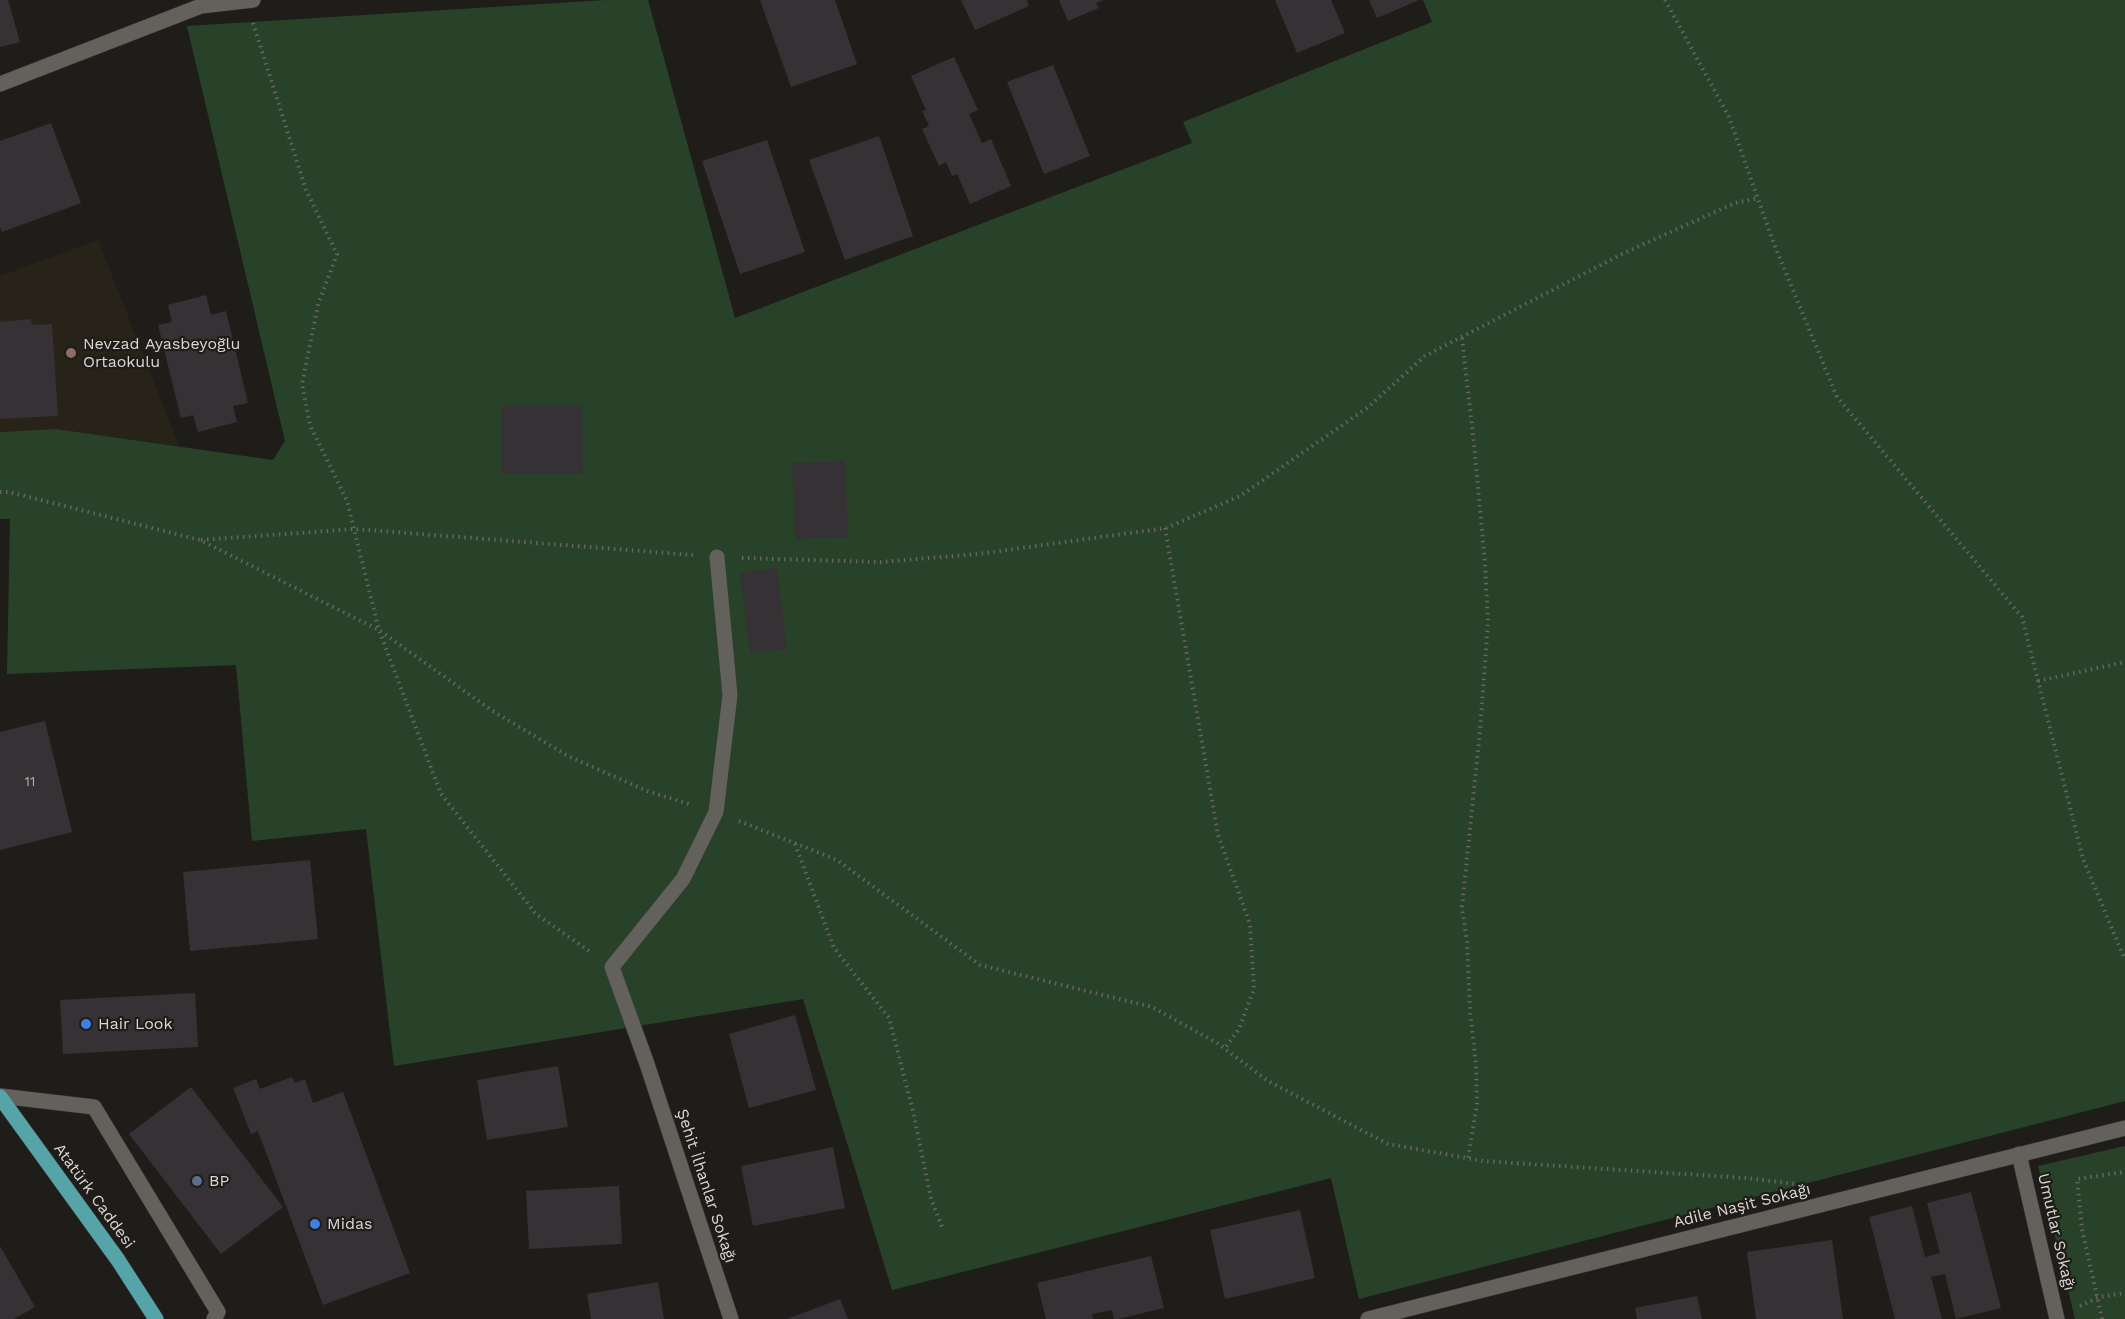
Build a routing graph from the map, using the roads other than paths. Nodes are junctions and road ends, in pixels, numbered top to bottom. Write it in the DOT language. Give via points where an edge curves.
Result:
graph roads {
  1 [pos="253,0"];
  2 [pos="246,1"];
  3 [pos="200,3"];
  4 [pos="0,84"];
  5 [pos="717,557"];
  6 [pos="0,1096"];
  7 [pos="2125,1128"];
  8 [pos="2019,1154"];
  9 [pos="156,1319"];
  10 [pos="214,1319"];
  11 [pos="731,1319"];
  12 [pos="1368,1319"];
  13 [pos="2057,1319"];
  1 -- 2 [label="street"];
  2 -- 3 [label="street"];
  3 -- 4 [label="street"];
  5 -- 11 [label="street, Şehit İlhanlar Sokağı" via="730,695 716,812 683,879 612,967"];
  6 -- 9 [label="main road, Atatürk Caddesi"];
  6 -- 10 [label="street" via="94,1107 218,1312"];
  7 -- 8 [label="street, Adile Naşit Sokağı"];
  8 -- 12 [label="street, Adile Naşit Sokağı"];
  8 -- 13 [label="street, Umutlar Sokağı"];
}
